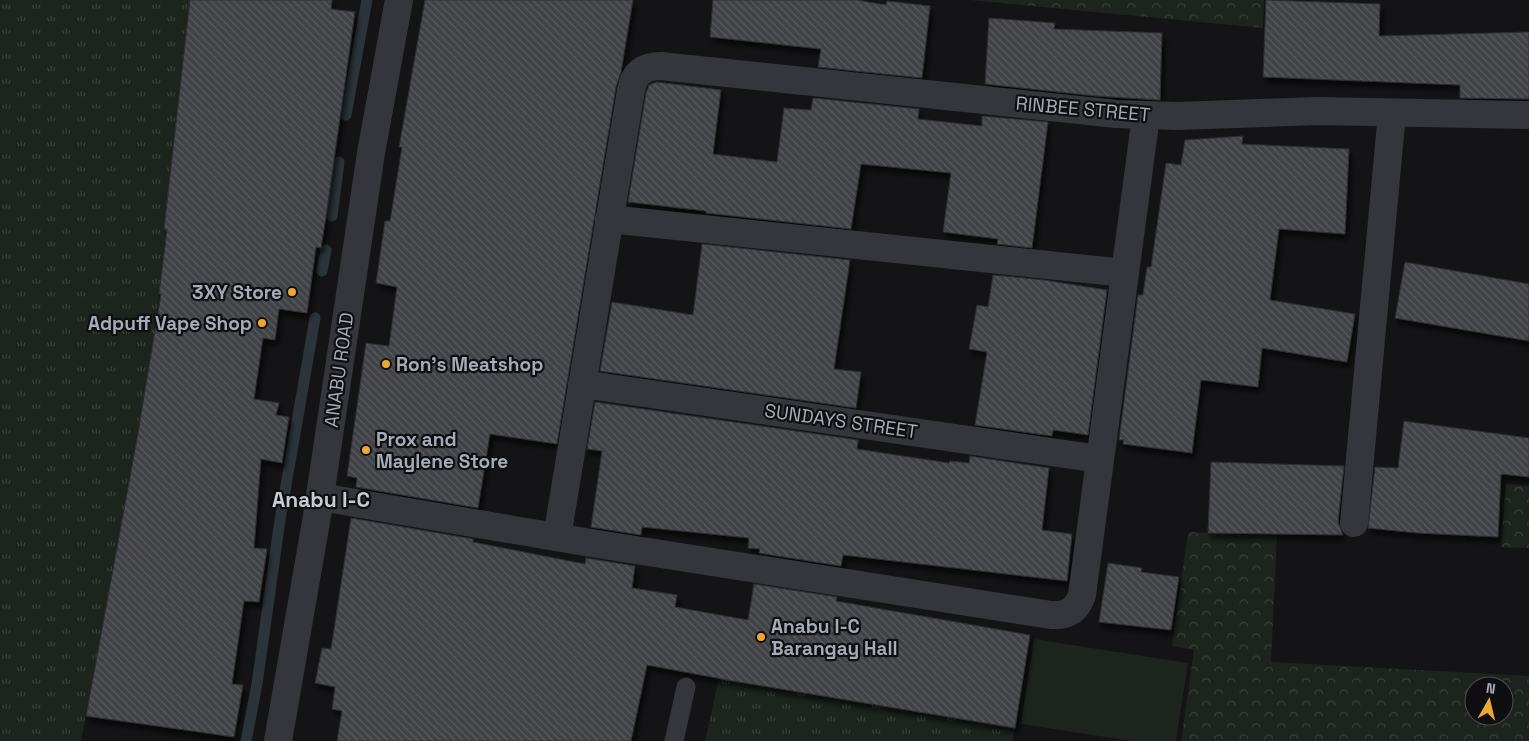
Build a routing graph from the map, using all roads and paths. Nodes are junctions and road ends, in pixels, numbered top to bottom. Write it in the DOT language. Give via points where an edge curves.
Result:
graph roads {
  1 [pos="399,0"];
  2 [pos="1392,113"];
  3 [pos="1146,116"];
  4 [pos="1529,116"];
  5 [pos="609,219"];
  6 [pos="1125,273"];
  7 [pos="582,384"];
  8 [pos="1099,459"];
  9 [pos="320,497"];
  10 [pos="1354,523"];
  11 [pos="557,537"];
  12 [pos="686,687"];
  13 [pos="278,741"];
  14 [pos="674,741"];
  1 -- 9 [label="street, ANABU ROAD" via="371,153"];
  2 -- 3 [label="street, RINBEE STREET" via="1318,111"];
  2 -- 4 [label="street, RINBEE STREET"];
  2 -- 10 [label="street"];
  3 -- 5 [label="street, RINBEE STREET" via="649,66 633,80"];
  3 -- 6 [label="street"];
  5 -- 6 [label="street"];
  5 -- 7 [label="street"];
  6 -- 8 [label="street"];
  7 -- 8 [label="street, SUNDAYS STREET"];
  7 -- 11 [label="street"];
  8 -- 11 [label="street" via="1082,594 1078,604 1062,616"];
  9 -- 11 [label="street"];
  9 -- 13 [label="street, ANABU ROAD"];
  12 -- 14 [label="lane"];
}
